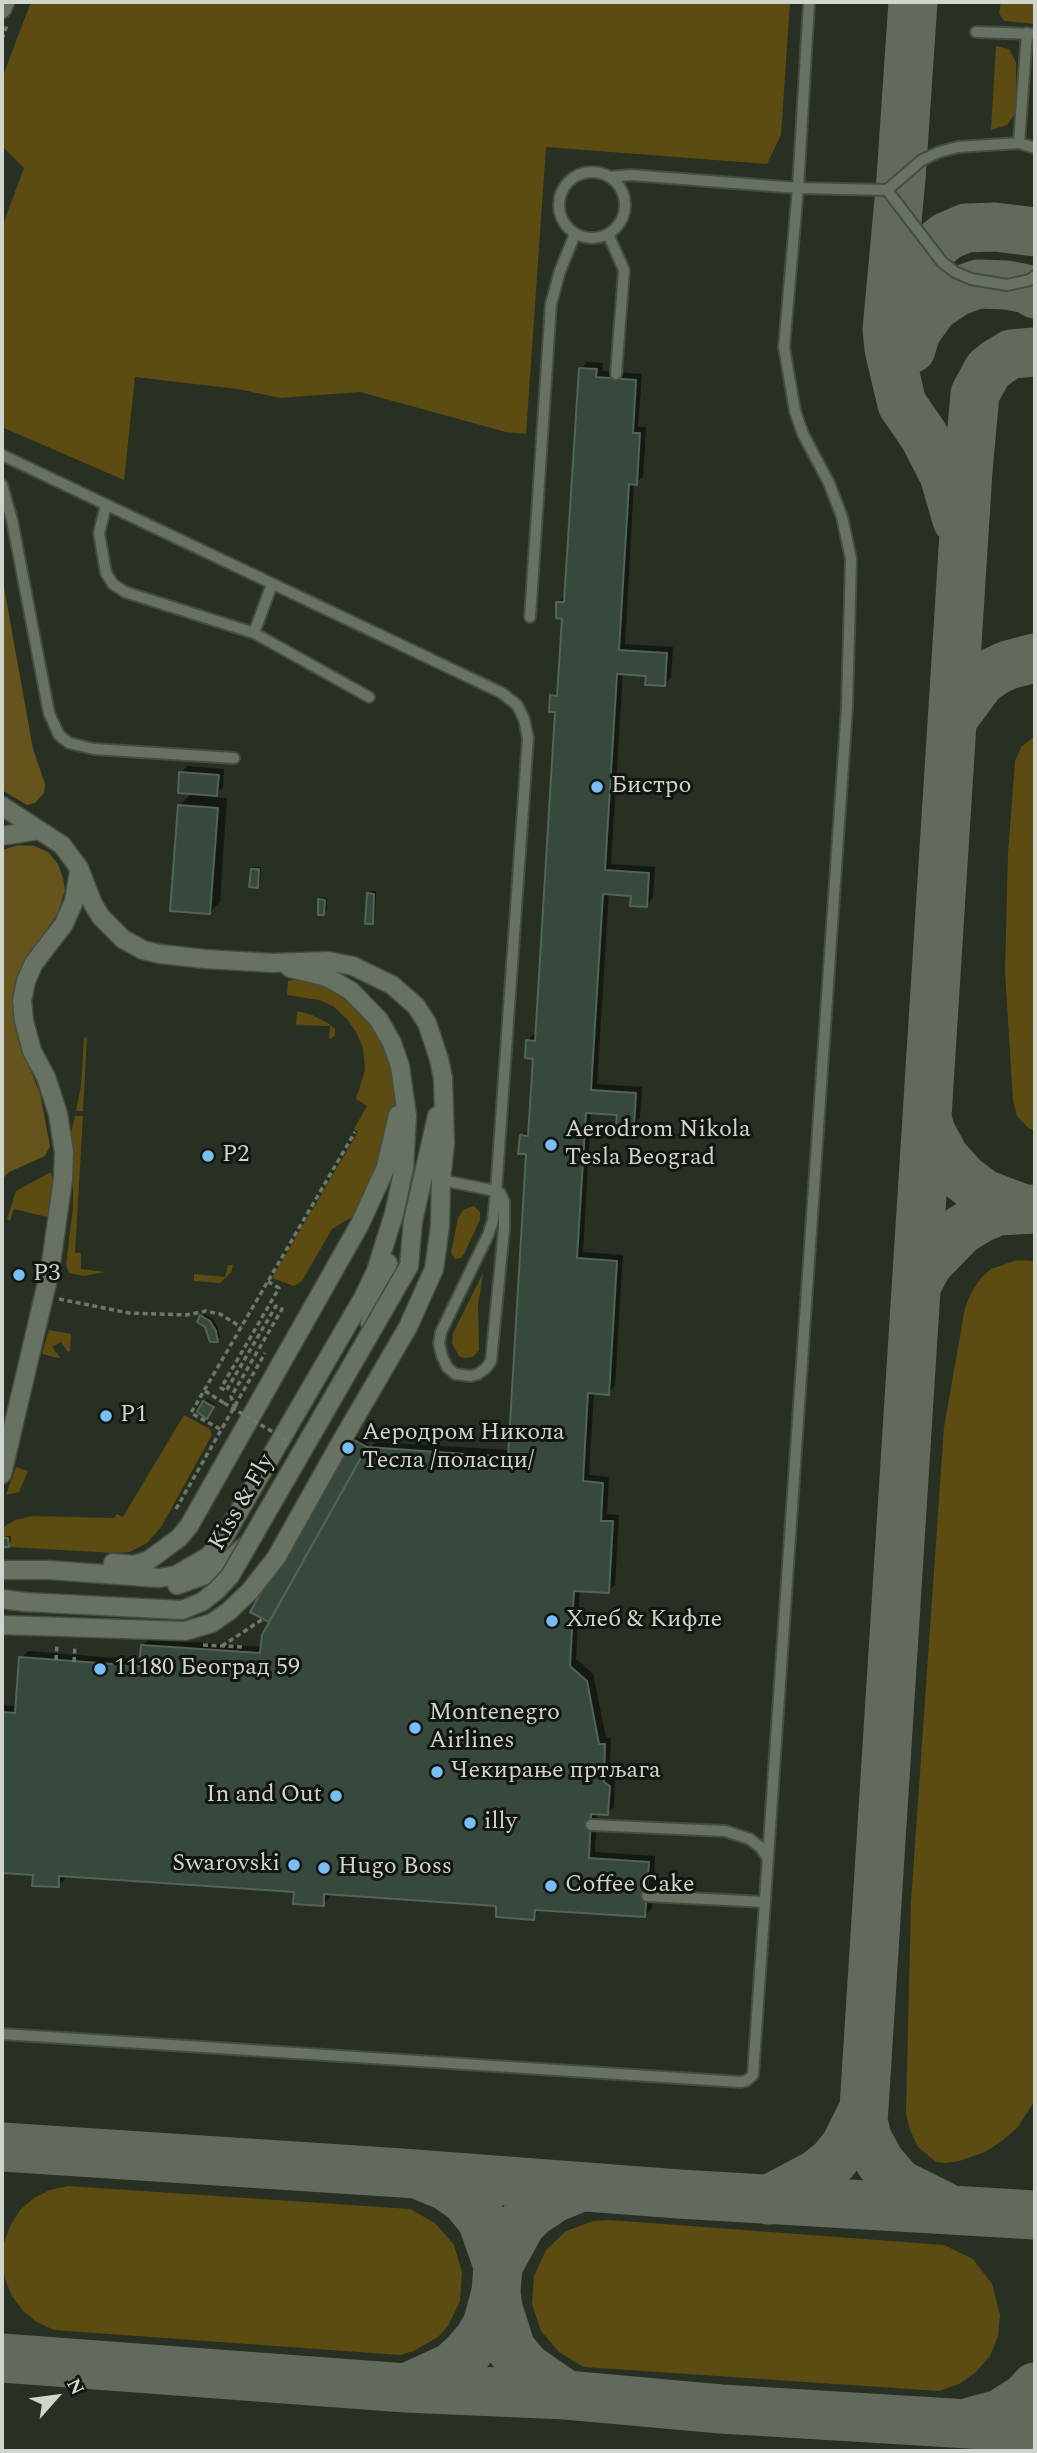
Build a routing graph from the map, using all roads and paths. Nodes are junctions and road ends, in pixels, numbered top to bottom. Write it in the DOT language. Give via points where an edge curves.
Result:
graph roads {
  1 [pos="5,2"];
  2 [pos="809,2"];
  3 [pos="2,9"];
  4 [pos="976,32"];
  5 [pos="1031,34"];
  6 [pos="1019,143"];
  7 [pos="1035,148"];
  8 [pos="609,177"];
  9 [pos="798,188"];
  10 [pos="887,190"];
  11 [pos="575,234"];
  12 [pos="608,234"];
  13 [pos="1035,276"];
  14 [pos="616,374"];
  15 [pos="2,455"];
  16 [pos="2,485"];
  17 [pos="106,505"];
  18 [pos="272,584"];
  19 [pos="530,617"];
  20 [pos="254,633"];
  21 [pos="369,697"];
  22 [pos="234,758"];
  23 [pos="2,806"];
  24 [pos="39,830"];
  25 [pos="2,836"];
  26 [pos="79,868"];
  27 [pos="273,963"];
  28 [pos="403,1080"];
  29 [pos="355,1132"];
  30 [pos="432,1179"];
  31 [pos="496,1191"];
  32 [pos="394,1214"];
  33 [pos="267,1281"];
  34 [pos="44,1294"];
  35 [pos="241,1328"];
  36 [pos="205,1391"];
  37 [pos="231,1396"];
  38 [pos="220,1429"];
  39 [pos="290,1443"];
  40 [pos="2,1474"];
  41 [pos="2,1562"];
  42 [pos="2,1570"];
  43 [pos="2,1575"];
  44 [pos="2,1599"];
  45 [pos="24,1602"];
  46 [pos="2,1605"];
  47 [pos="263,1619"];
  48 [pos="2,1625"];
  49 [pos="57,1644"];
  50 [pos="75,1645"];
  51 [pos="222,1646"];
  52 [pos="56,1660"];
  53 [pos="74,1661"];
  54 [pos="591,1825"];
  55 [pos="767,1857"];
  56 [pos="647,1896"];
  57 [pos="765,1902"];
  58 [pos="2,2034"];
  1 -- 3 [label="street"];
  2 -- 9 [label="lane"];
  4 -- 5 [label="lane"];
  5 -- 6 [label="lane"];
  6 -- 7 [label="lane"];
  6 -- 10 [label="lane" via="958,146 939,152 922,160"];
  8 -- 9 [label="lane"];
  8 -- 11 [label="lane" via="584,173 562,191 559,210"];
  8 -- 12 [label="lane" via="621,189 626,207 619,225"];
  9 -- 10 [label="lane"];
  9 -- 55 [label="lane" via="784,347 795,411 829,482 851,559 846,720"];
  10 -- 13 [label="lane" via="942,262 955,272 1007,285"];
  11 -- 12 [label="lane" via="594,239"];
  11 -- 19 [label="lane" via="551,304"];
  12 -- 14 [label="lane" via="624,270"];
  15 -- 17 [label="lane"];
  16 -- 22 [label="lane" via="49,713 59,735 94,750"];
  17 -- 18 [label="lane"];
  17 -- 20 [label="lane" via="99,533 106,573 113,584 125,593"];
  18 -- 20 [label="lane"];
  18 -- 31 [label="lane" via="502,694 517,705 524,719 528,738"];
  20 -- 21 [label="lane"];
  23 -- 24 [label="street"];
  24 -- 25 [label="street"];
  24 -- 26 [label="street" via="62,845"];
  26 -- 27 [label="street" via="101,917 123,939 143,950"];
  26 -- 34 [label="street" via="74,901 64,924 34,963 23,1001 32,1051 58,1114 64,1152 60,1212"];
  27 -- 28 [label="street" via="327,977 351,990 379,1020 392,1043"];
  27 -- 30 [label="street" via="328,961 353,966 392,985 416,1006 443,1078 444,1143"];
  28 -- 32 [label="street" via="406,1148"];
  28 -- 41 [label="street" via="386,1167 360,1224 180,1538 134,1565"];
  29 -- 33 [label="path"];
  30 -- 31 [label="lane"];
  30 -- 45 [label="street, Kiss & Fly, bridge" via="412,1222 409,1266 230,1576 217,1590 182,1610"];
  30 -- 48 [label="street, bridge" via="425,1265 408,1327 276,1558 250,1591 212,1623 185,1631"];
  31 -- 31 [label="lane" via="491,1228 441,1332 439,1343 447,1367 455,1374 471,1376 491,1361 504,1229 504,1201"];
  32 -- 42 [label="street" via="363,1298 209,1556 176,1575 159,1578"];
  32 -- 43 [label="street" via="380,1296 345,1383 271,1515 244,1548 205,1575 154,1588"];
  33 -- 35 [label="path"];
  33 -- 37 [label="path" via="279,1287 221,1388 226,1391 276,1306 282,1309"];
  34 -- 35 [label="path" via="129,1313 206,1311"];
  34 -- 40 [label="street"];
  35 -- 36 [label="path"];
  36 -- 38 [label="path" via="191,1413"];
  36 -- 39 [label="path, bridge"];
  44 -- 45 [label="street"];
  45 -- 46 [label="street"];
  47 -- 51 [label="path"];
  49 -- 52 [label="path"];
  50 -- 53 [label="path"];
  54 -- 55 [label="lane" via="725,1831 750,1839"];
  55 -- 57 [label="lane"];
  56 -- 57 [label="lane"];
  57 -- 58 [label="lane" via="755,2071 746,2081"];
}
